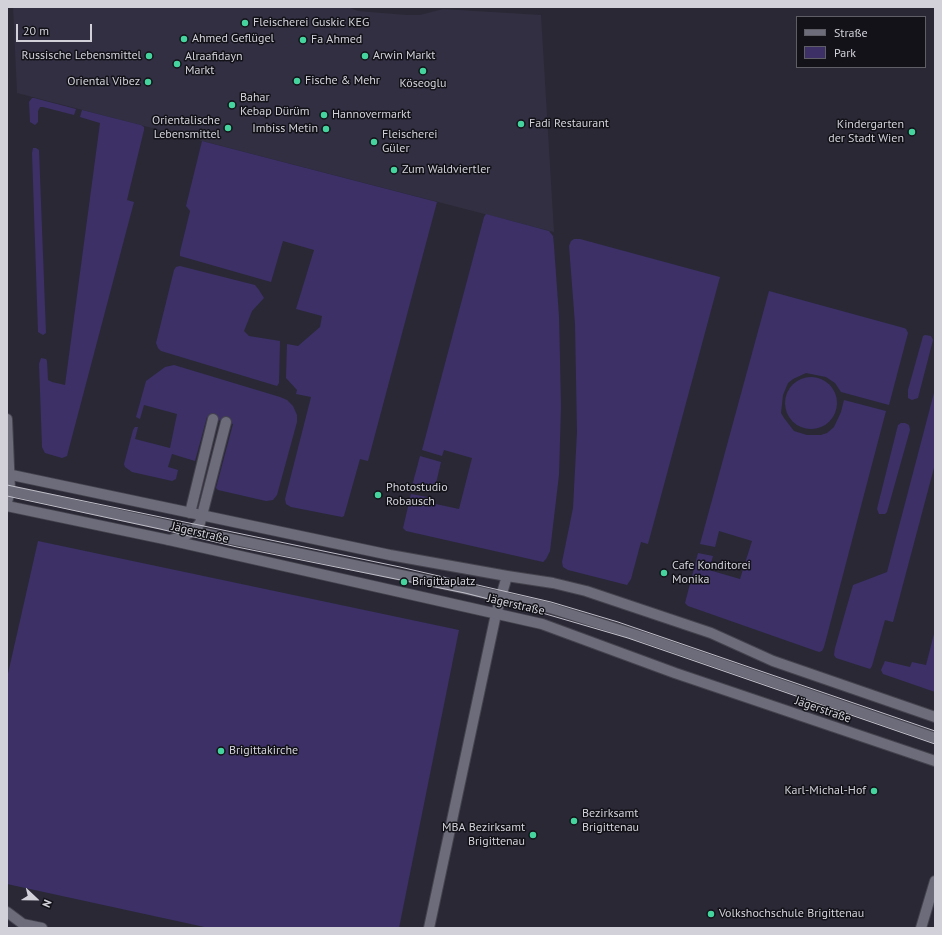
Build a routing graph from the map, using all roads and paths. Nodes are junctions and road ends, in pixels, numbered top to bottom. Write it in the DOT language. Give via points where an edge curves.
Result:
graph roads {
  1 [pos="7,419"];
  2 [pos="213,419"];
  3 [pos="226,422"];
  4 [pos="8,474"];
  5 [pos="8,490"];
  6 [pos="7,502"];
  7 [pos="7,506"];
  8 [pos="190,513"];
  9 [pos="203,515"];
  10 [pos="193,531"];
  11 [pos="170,540"];
  12 [pos="507,576"];
  13 [pos="501,596"];
  14 [pos="496,614"];
  15 [pos="935,717"];
  16 [pos="935,738"];
  17 [pos="935,761"];
  18 [pos="935,881"];
  19 [pos="7,912"];
  20 [pos="42,928"];
  21 [pos="429,928"];
  22 [pos="921,928"];
  1 -- 4 [label="main road"];
  2 -- 8 [label="main road"];
  3 -- 9 [label="main road"];
  4 -- 5 [label="main road"];
  4 -- 8 [label="main road, Jägerstraße"];
  5 -- 6 [label="main road"];
  5 -- 10 [label="main road, Jägerstraße"];
  7 -- 11 [label="main road, Jägerstraße"];
  8 -- 9 [label="main road, Jägerstraße"];
  9 -- 10 [label="main road"];
  9 -- 12 [label="main road, Jägerstraße" via="390,555"];
  10 -- 11 [label="main road"];
  10 -- 13 [label="main road, Jägerstraße"];
  11 -- 14 [label="main road, Jägerstraße"];
  12 -- 13 [label="main road"];
  12 -- 15 [label="main road, Jägerstraße" via="553,582 598,594 711,632 773,661"];
  13 -- 14 [label="main road"];
  13 -- 16 [label="main road, Jägerstraße" via="616,628"];
  14 -- 17 [label="main road, Jägerstraße" via="542,624 675,673"];
  14 -- 21 [label="main road"];
  18 -- 22 [label="main road"];
  19 -- 20 [label="main road" via="23,924"];
}
